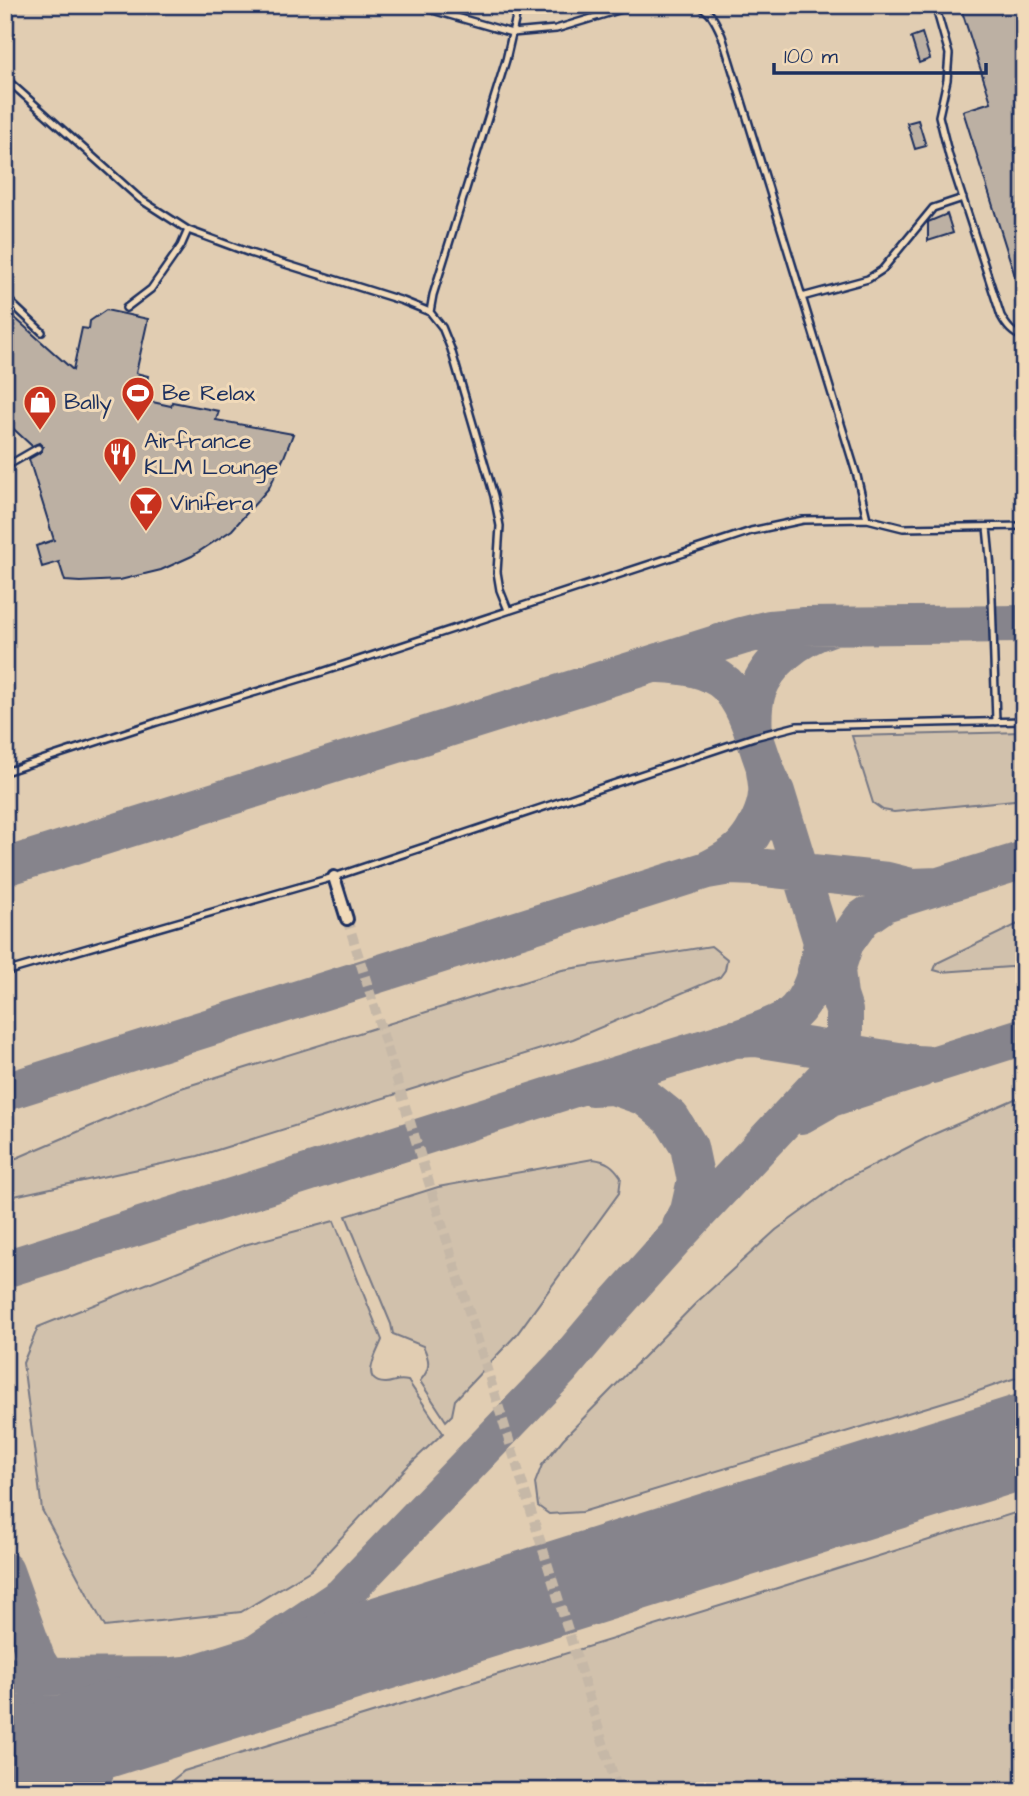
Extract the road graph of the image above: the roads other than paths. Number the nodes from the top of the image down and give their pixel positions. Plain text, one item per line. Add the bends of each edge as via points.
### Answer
1 (415, 5) edge
2 (516, 5) edge
3 (635, 5) edge
4 (697, 5) edge
5 (935, 5) edge
6 (512, 33) junction
7 (5, 78) edge
8 (964, 198) junction
9 (188, 230) junction
10 (5, 297) edge
11 (802, 297) junction
12 (126, 308) dead end
13 (430, 312) junction
14 (42, 332) dead end
15 (1024, 338) edge
16 (5, 447) edge
17 (38, 447) dead end
18 (5, 454) edge
19 (5, 467) edge
20 (867, 519) junction
21 (1024, 526) edge
22 (987, 527) junction
23 (508, 610) junction
24 (1024, 721) edge
25 (996, 722) junction
26 (5, 772) edge
27 (334, 877) junction
28 (347, 919) tunnel mouth
29 (5, 972) edge

1 - 6 lane
2 - 6 lane
3 - 6 lane via 556,29
4 - 11 lane via 715,19 722,36
5 - 8 lane via 949,54 939,116
6 - 13 lane
7 - 9 lane via 140,199
8 - 11 lane via 933,208 882,270 868,279
8 - 15 lane via 1001,316 1007,328
9 - 12 lane via 150,289
9 - 13 lane
10 - 14 lane
11 - 20 lane
13 - 23 lane via 451,349 494,496 500,526 497,572
16 - 18 lane
17 - 19 lane
20 - 22 lane via 903,528
20 - 23 lane via 803,520 751,531
21 - 22 lane
22 - 25 lane
23 - 26 lane
24 - 25 lane
25 - 27 lane via 797,726
27 - 28 street
27 - 29 lane

